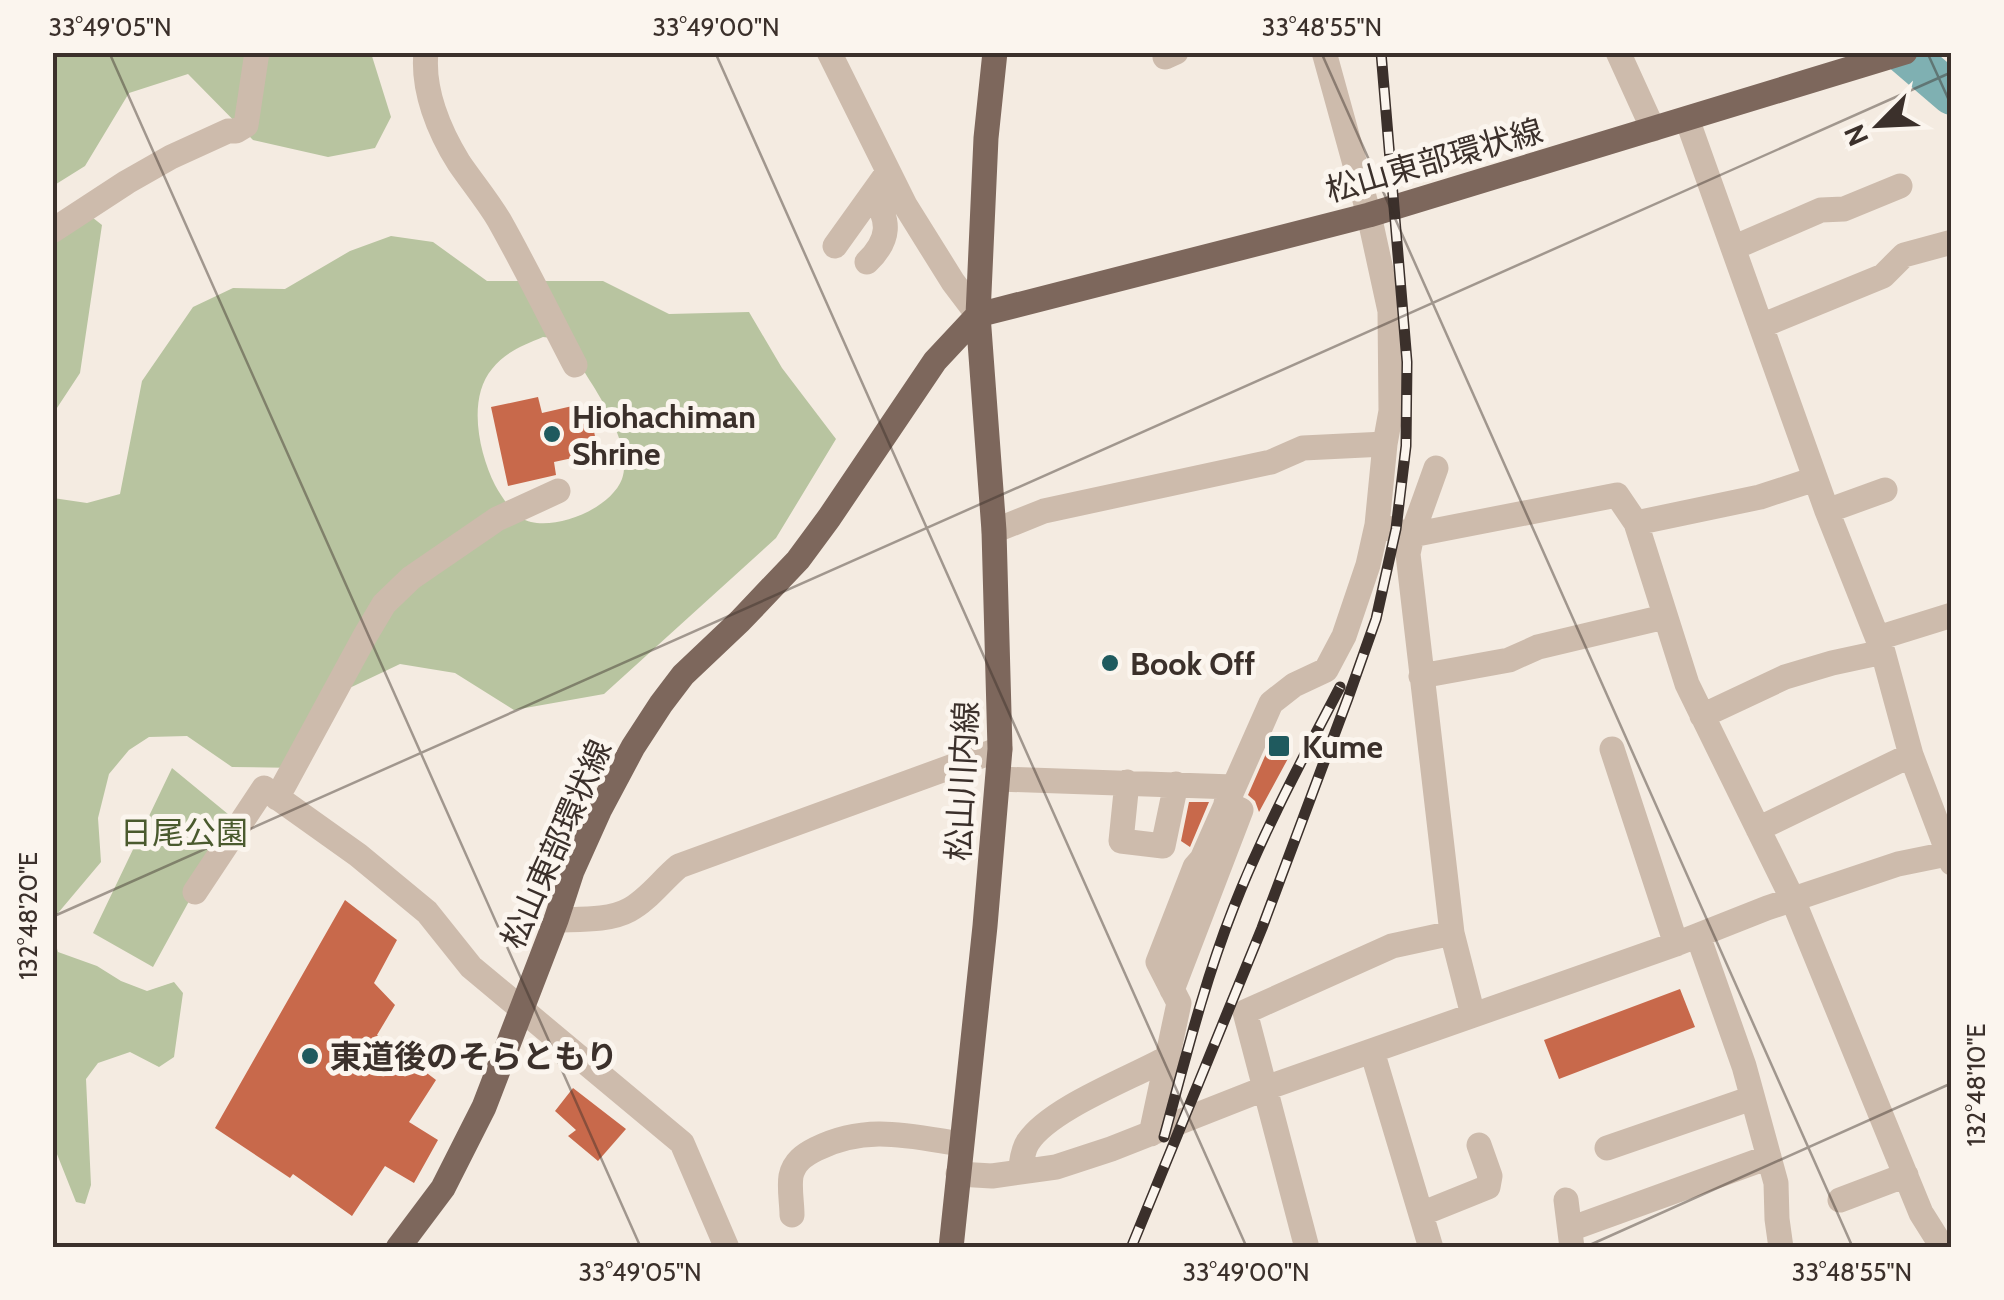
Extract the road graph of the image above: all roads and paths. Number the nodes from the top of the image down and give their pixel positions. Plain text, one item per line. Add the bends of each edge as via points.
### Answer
1 (257, 52) edge
2 (426, 52) edge
3 (829, 52) edge
4 (995, 52) edge
5 (1324, 52) edge
6 (1618, 52) edge
7 (1898, 55) edge
8 (1687, 120) junction
9 (1653, 129) junction
10 (888, 172) junction
11 (1900, 186) dead end
12 (872, 195) junction
13 (1369, 214) junction
14 (52, 231) edge
15 (1952, 242) edge
16 (836, 246) dead end
17 (1733, 248) junction
18 (867, 262) dead end
19 (978, 316) junction
20 (1761, 326) junction
21 (575, 365) dead end
22 (1384, 444) junction
23 (1436, 468) dead end
24 (1815, 480) junction
25 (1885, 490) dead end
26 (558, 491) dead end
27 (1826, 511) junction
28 (1636, 523) junction
29 (1377, 524) junction
30 (994, 531) junction
31 (1412, 535) junction
32 (1952, 615) edge
33 (1664, 617) junction
34 (1880, 645) junction
35 (1421, 676) junction
36 (1702, 716) junction
37 (1612, 749) dead end
38 (1000, 750) junction
39 (1911, 755) junction
40 (998, 779) junction
41 (1127, 782) junction
42 (1176, 784) junction
43 (1230, 795) junction
44 (278, 798) junction
45 (1758, 828) junction
46 (1950, 856) edge
47 (195, 892) dead end
48 (1794, 900) junction
49 (556, 920) junction
50 (1452, 933) junction
51 (1687, 940) junction
52 (522, 1008) junction
53 (1473, 1015) junction
54 (1372, 1051) junction
55 (1167, 1058) junction
56 (1266, 1088) junction
57 (1752, 1098) junction
58 (1150, 1134) junction
59 (962, 1144) junction
60 (1479, 1145) dead end
61 (1607, 1148) dead end
62 (1769, 1158) junction
63 (1020, 1172) junction
64 (958, 1174) junction
65 (1906, 1175) junction
66 (1566, 1200) dead end
67 (1840, 1200) dead end
68 (1420, 1214) junction
69 (792, 1215) dead end
70 (1571, 1238) edge
71 (722, 1244) edge
72 (398, 1248) edge
73 (951, 1248) edge
74 (1307, 1248) edge
75 (1431, 1248) edge
76 (1781, 1248) edge
77 (1943, 1248) edge

1 - 14 street via 246,125 171,157
2 - 21 street via 428,93 442,131 526,268
3 - 10 street
4 - 19 main road
5 - 13 street
6 - 9 street
7 - 8 main road, 松山東部環状線
8 - 9 main road, 松山東部環状線
8 - 17 street
9 - 13 main road, 松山東部環状線
10 - 12 street
10 - 19 street
11 - 17 street
12 - 16 street
12 - 18 street via 885,236
13 - 19 main road, 松山東部環状線
13 - 22 street via 1390,311 1391,411
15 - 20 street via 1904,255 1883,276
17 - 20 street
19 - 30 main road, 松山川内線
19 - 49 main road, 松山東部環状線 via 934,361 798,560 661,704 599,811
20 - 24 street
22 - 29 street
22 - 30 street via 1303,448 1272,462 1044,511
23 - 31 street
24 - 27 street
24 - 28 street
25 - 27 street
26 - 44 street via 498,519 384,604
27 - 34 street
28 - 31 street via 1617,496
28 - 33 street
29 - 31 street
29 - 43 street via 1344,636 1326,670 1272,703
30 - 38 main road, 松山川内線
31 - 35 street via 1408,554
32 - 34 street
33 - 35 street via 1509,660
33 - 36 street
34 - 36 street via 1784,677
34 - 39 street
35 - 50 street
36 - 45 street
37 - 51 street
38 - 40 main road, 松山川内線
38 - 49 street via 679,866 626,912
39 - 45 street
39 - 46 street
40 - 41 street
40 - 59 main road, 松山川内線
41 - 42 street
41 - 42 street via 1122,841 1163,846
42 - 43 street
43 - 55 street via 1158,962 1179,1003
44 - 47 street via 264,788
44 - 52 street via 427,912 471,967
45 - 48 street
46 - 48 street via 1898,864
48 - 51 street
48 - 65 street
49 - 52 main road, 松山東部環状線
50 - 53 street
50 - 56 street via 1392,946 1244,1012
51 - 53 street
51 - 57 street
52 - 71 street via 682,1143
52 - 72 main road, 松山東部環状線 via 458,1161
53 - 54 street
54 - 56 street
54 - 68 street
55 - 58 street
55 - 63 street via 1058,1114 1025,1146
56 - 58 street
56 - 74 street
57 - 61 street
57 - 62 street
58 - 63 street via 1056,1167
59 - 64 main road, 松山川内線
59 - 69 street via 872,1132 822,1146 801,1157 791,1174
60 - 68 street via 1488,1187
62 - 70 street
62 - 76 street
63 - 64 street
64 - 73 main road, 松山川内線
65 - 67 street
65 - 77 street
66 - 70 street
68 - 75 street

